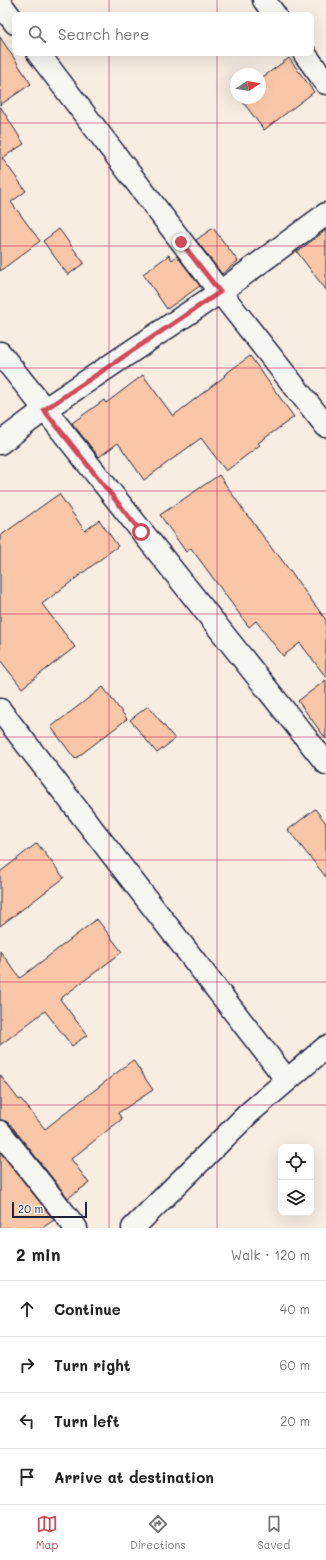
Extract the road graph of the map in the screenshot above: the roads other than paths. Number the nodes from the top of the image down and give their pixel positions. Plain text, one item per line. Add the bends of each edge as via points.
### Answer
1 (264, 0) edge
2 (0, 3) edge
3 (273, 12) edge
4 (12, 19) edge
5 (40, 56) edge
6 (306, 56) edge
7 (326, 82) edge
8 (326, 214) edge
9 (220, 292) junction
10 (0, 353) edge
11 (44, 410) junction
12 (326, 426) edge
13 (0, 443) edge
14 (0, 710) edge
15 (326, 763) edge
16 (326, 1047) edge
17 (287, 1080) junction
18 (0, 1132) edge
19 (76, 1228) edge
20 (133, 1228) edge

1 - 3 street
2 - 4 street
5 - 9 street
6 - 7 street
8 - 9 street
9 - 11 street
9 - 12 street
10 - 11 street
11 - 13 street
11 - 15 street
14 - 17 street
16 - 17 street
17 - 20 street via 249,1113
18 - 19 street

